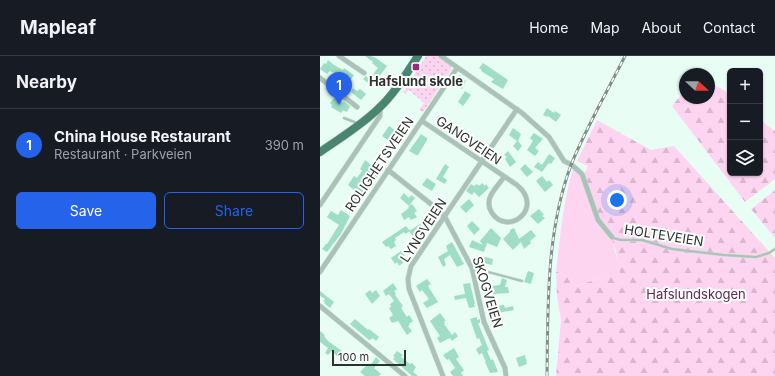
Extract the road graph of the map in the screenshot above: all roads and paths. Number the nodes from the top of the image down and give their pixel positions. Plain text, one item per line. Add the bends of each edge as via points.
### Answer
1 (340, 56) edge
2 (418, 56) edge
3 (441, 56) edge
4 (457, 68) junction
5 (364, 73) dead end
6 (320, 78) edge
7 (357, 107) dead end
8 (517, 109) junction
9 (380, 112) junction
10 (344, 118) dead end
11 (422, 121) junction
12 (360, 125) junction
13 (320, 152) edge
14 (482, 163) junction
15 (388, 170) junction
16 (504, 177) junction
17 (320, 205) edge
18 (445, 217) junction
19 (612, 237) joint
20 (775, 249) edge
21 (472, 268) junction
22 (320, 272) edge
23 (522, 281) dead end
24 (320, 306) edge
25 (405, 376) edge
26 (443, 376) edge
27 (506, 376) edge

1 - 5 street
2 - 9 highway
3 - 4 street, HOLTEVEIEN
4 - 8 street, HOLTEVEIEN
4 - 11 street, ROLIGHETSVEIEN
6 - 7 street
8 - 14 street, LYNGVEIEN
8 - 19 street, HOLTEVEIEN via 549,137 564,161 582,174 598,220
9 - 12 highway
9 - 17 street
10 - 12 lane
11 - 14 street, GANGVEIEN
11 - 15 street, ROLIGHETSVEIEN
12 - 13 highway
14 - 16 street, GANGVEIEN
14 - 18 street, LYNGVEIEN
15 - 18 street, SKOGVEIEN
15 - 22 street, ROLIGHETSVEIEN
16 - 16 street, GANGVEIEN via 520,188 528,200 524,214 510,222 504,222 496,217 489,205 491,195
18 - 21 street, SKOGVEIEN
18 - 26 street, LYNGVEIEN via 411,266 408,279 409,289
19 - 20 lane, HOLTEVEIEN via 621,240 642,240 672,249 724,255 756,257
21 - 23 lane
21 - 27 street, SKOGVEIEN via 484,322 505,368
24 - 25 street

